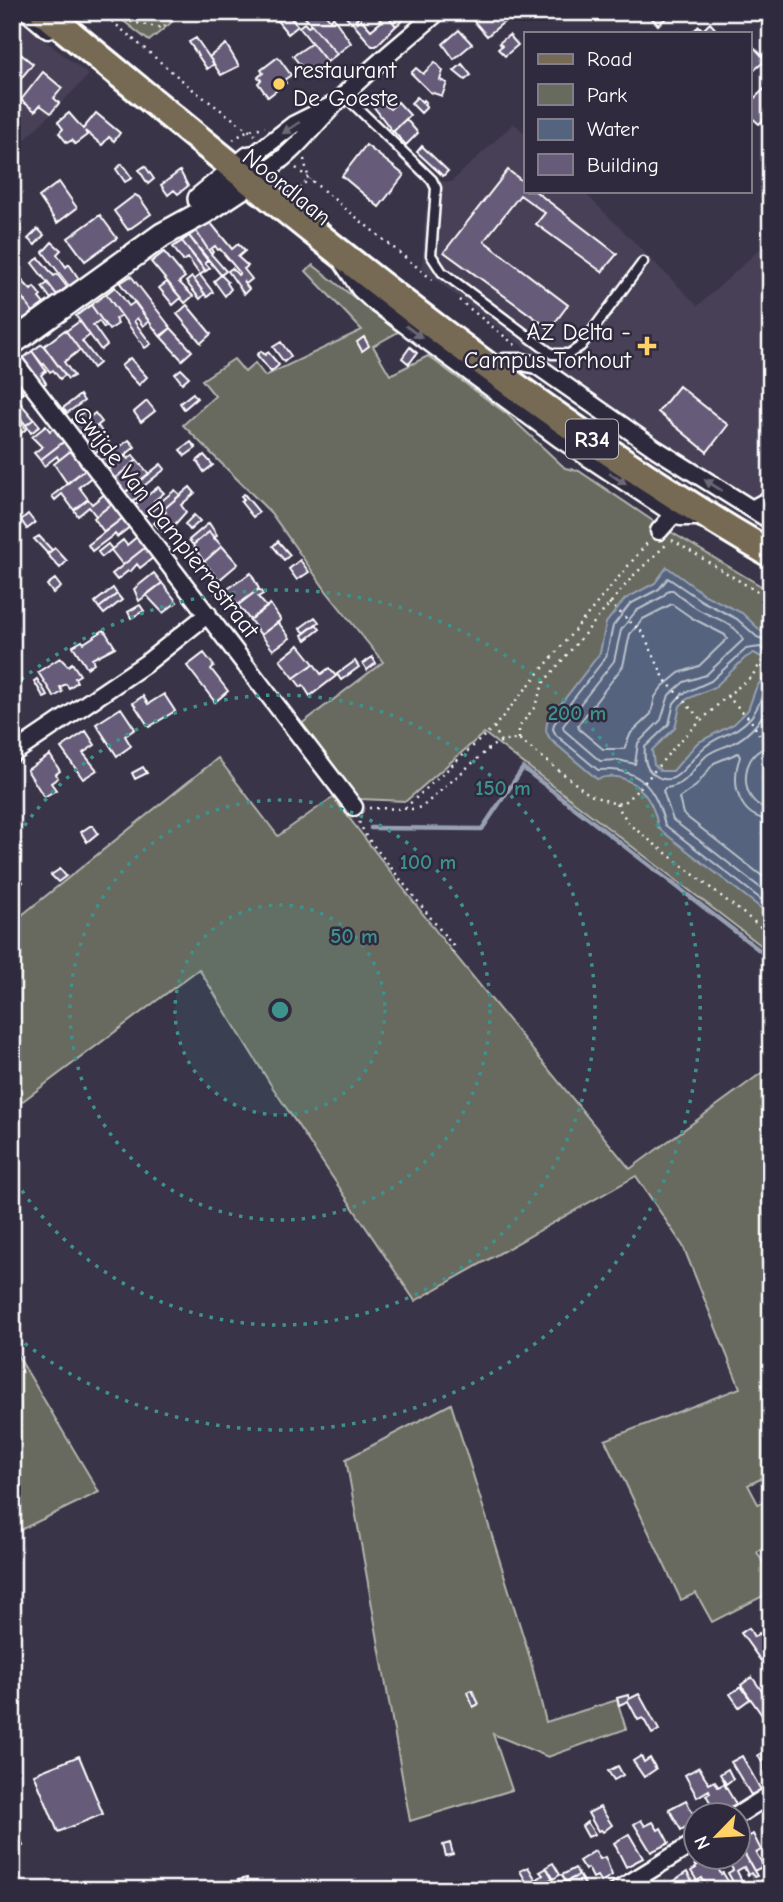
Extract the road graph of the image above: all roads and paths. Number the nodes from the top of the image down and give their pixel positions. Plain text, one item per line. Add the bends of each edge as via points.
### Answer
1 (27, 12) edge
2 (44, 12) edge
3 (71, 12) edge
4 (101, 12) edge
5 (120, 12) edge
6 (181, 12) edge
7 (438, 12) edge
8 (91, 50) junction
9 (340, 99) junction
10 (248, 130) dead end
11 (251, 169) junction
12 (310, 179) dead end
13 (330, 244) junction
14 (643, 262) dead end
15 (438, 284) dead end
16 (458, 299) dead end
17 (12, 343) edge
18 (12, 359) edge
19 (503, 362) junction
20 (536, 365) junction
21 (771, 494) edge
22 (747, 507) junction
23 (674, 514) junction
24 (710, 517) junction
25 (771, 521) edge
26 (659, 531) joint
27 (771, 541) edge
28 (771, 554) edge
29 (771, 600) edge
30 (609, 603) junction
31 (595, 604) junction
32 (603, 611) junction
33 (208, 614) junction
34 (771, 648) edge
35 (727, 696) junction
36 (702, 721) junction
37 (494, 727) junction
38 (519, 739) junction
39 (501, 742) junction
40 (12, 754) edge
41 (771, 754) edge
42 (616, 804) junction
43 (354, 807) junction
44 (404, 809) junction
45 (771, 935) edge
46 (453, 958) dead end
47 (771, 1794) edge
48 (752, 1806) edge
49 (682, 1850) edge
50 (618, 1890) edge

1 - 8 street, Noordlaan via 68,45
2 - 8 main road, Noordlaan / R34
3 - 11 main road, Noordlaan / R34
4 - 10 path
5 - 6 path via 132,22 162,28
7 - 9 street
8 - 11 main road, Noordlaan / R34
9 - 11 street via 293,125
9 - 14 lane via 432,180 436,188 430,255 435,264 552,354 569,354 581,346
11 - 13 main road, Noordlaan / R34
11 - 17 street via 204,212 162,235
11 - 19 main road, Noordlaan / R34
12 - 15 path
13 -> 23 street, Noordlaan via 373,301 560,439
13 - 24 main road, Noordlaan / R34 via 571,425
16 - 20 path
18 - 33 street, Gwijde Van Dampierrestraat
19 - 20 street
19 - 27 main road, Noordlaan / R34 via 665,475
22 -> 20 street
21 - 22 lane
22 - 25 street
23 - 24 street, Noordlaan
23 - 26 street
24 - 28 main road, Noordlaan / R34
26 - 31 path
29 - 30 path via 671,540
30 - 32 path
30 - 36 path via 647,639 665,680
31 - 32 path
31 - 37 path
32 - 38 path via 544,682 534,708 519,727
33 - 40 street via 145,664
33 - 43 street, Gwijde Van Dampierrestraat
34 - 35 path via 752,676
35 - 36 path
35 - 41 path via 754,725
36 - 42 path via 639,789
37 - 39 path
37 - 44 path
38 - 39 path
38 - 42 path via 590,795
39 - 44 path via 427,804
42 - 45 path via 630,825
43 - 44 path
43 - 46 path via 366,836 453,946
47 - 48 street
49 - 50 street

